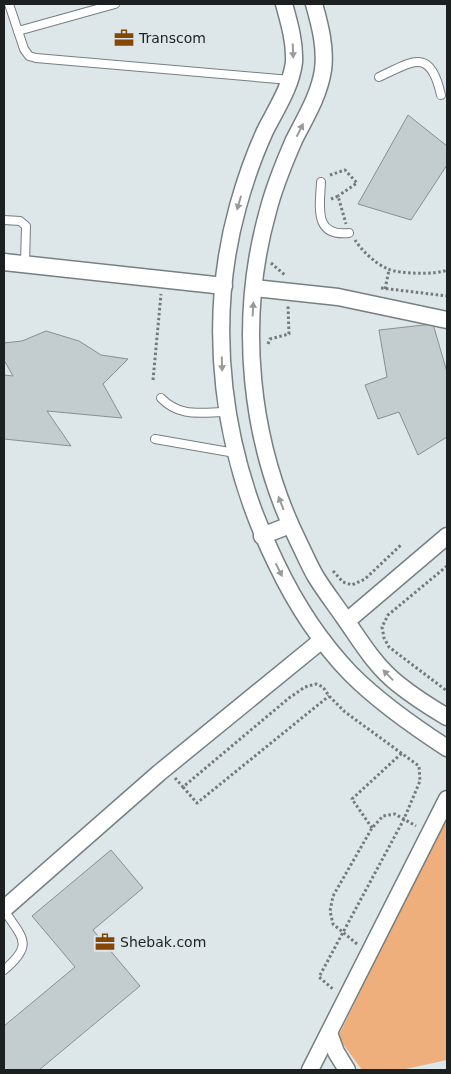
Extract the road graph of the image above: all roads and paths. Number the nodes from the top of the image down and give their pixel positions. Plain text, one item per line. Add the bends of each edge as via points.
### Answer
1 (9, 4) edge
2 (115, 4) edge
3 (284, 4) edge
4 (314, 4) edge
5 (18, 31) junction
6 (379, 77) dead end
7 (290, 80) junction
8 (441, 95) dead end
9 (329, 175) dead end
10 (321, 182) dead end
11 (338, 196) junction
12 (320, 203) junction
13 (4, 220) edge
14 (350, 232) junction
15 (270, 256) dead end
16 (4, 262) edge
17 (25, 264) junction
18 (389, 270) junction
19 (447, 270) edge
20 (162, 279) junction
21 (224, 286) junction
22 (254, 288) junction
23 (375, 288) dead end
24 (385, 289) junction
25 (288, 292) junction
26 (447, 296) edge
27 (382, 306) junction
28 (447, 320) edge
29 (266, 351) dead end
30 (153, 380) dead end
31 (161, 398) dead end
32 (227, 412) junction
33 (155, 439) dead end
34 (235, 453) junction
35 (290, 526) junction
36 (262, 536) junction
37 (447, 536) edge
38 (402, 544) dead end
39 (447, 566) edge
40 (330, 569) dead end
41 (347, 621) junction
42 (322, 640) junction
43 (447, 691) edge
44 (329, 696) junction
45 (447, 717) edge
46 (447, 748) edge
47 (402, 753) junction
48 (166, 767) junction
49 (183, 787) junction
50 (447, 799) edge
51 (404, 819) junction
52 (372, 828) junction
53 (430, 833) junction
54 (4, 910) edge
55 (343, 933) junction
56 (369, 954) junction
57 (4, 970) edge
58 (346, 1000) junction
59 (329, 1033) junction
60 (310, 1070) edge
61 (347, 1070) edge

1 - 5 lane
2 - 5 lane
3 -> 7 street via 293,43
22 -> 4 street via 259,250 273,193 313,103 321,77 324,50
5 - 7 lane via 24,49 29,56 36,58
6 - 8 lane via 411,62 422,62 434,72
7 -> 21 street via 265,132 244,188
9 - 11 path via 345,170 356,183
10 - 12 lane
11 - 12 path
11 - 14 path
12 - 14 lane via 322,223 329,230 339,234
13 - 17 lane via 20,221 26,226
14 - 18 path via 359,247
15 - 25 path via 270,262 287,277
16 - 17 street
17 - 20 street
18 - 19 path via 428,273
18 - 24 path
20 - 21 street
20 - 30 path
21 -> 32 street via 222,370
22 - 25 street
35 -> 22 street via 274,484 254,397 251,343
23 - 24 path
24 - 26 path
24 - 27 path
25 - 27 street
25 - 29 path via 289,334 270,339
27 - 28 street
31 - 32 lane via 183,412
32 - 34 street
33 - 34 lane
34 - 36 street
35 - 36 street
35 - 41 street via 315,576
36 -> 42 street via 290,591
37 - 41 street
38 - 40 path via 364,579 352,584 343,582
39 - 43 path via 388,615 382,627 389,647
45 -> 41 street via 396,683 368,654
42 - 46 street via 387,706
42 - 48 street
44 - 47 path via 345,712
44 - 49 path via 323,687 316,684 306,687
44 - 49 path via 197,803
47 - 51 path via 419,766 420,781
47 - 52 path via 352,799
48 - 49 path
48 - 54 street
50 - 53 street
51 - 52 path via 395,814 383,816
51 - 53 path
51 - 55 path
52 - 55 path via 333,896 330,911 333,924
53 - 56 street
54 - 57 lane via 23,944 17,959
55 - 56 path
55 - 58 path via 319,977
56 - 58 street
58 - 59 street
59 - 60 street
59 - 61 street

